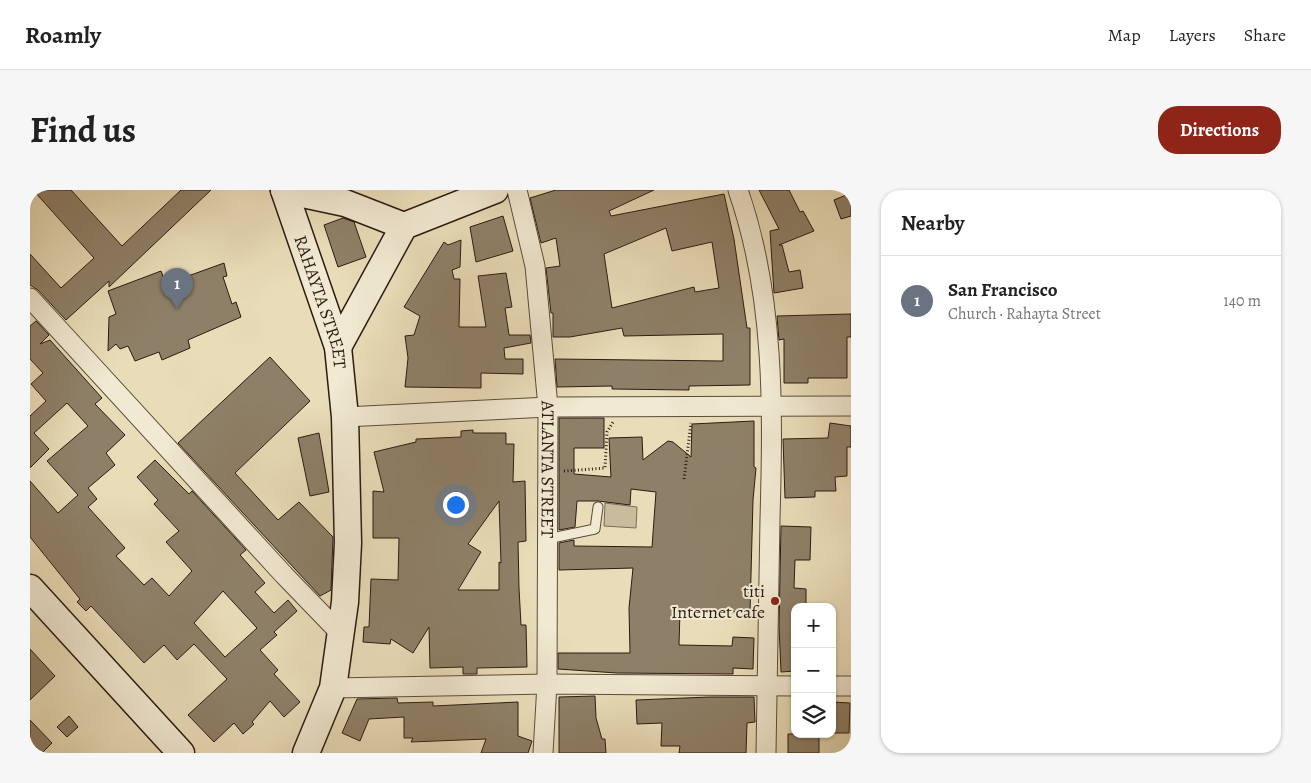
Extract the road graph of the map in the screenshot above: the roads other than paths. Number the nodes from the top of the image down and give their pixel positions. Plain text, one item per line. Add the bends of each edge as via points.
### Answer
1 (284, 190) edge
2 (495, 190) edge
3 (517, 190) edge
4 (738, 190) edge
5 (404, 226) junction
6 (30, 298) edge
7 (338, 347) junction
8 (773, 405) junction
9 (851, 406) edge
10 (548, 407) junction
11 (345, 417) junction
12 (598, 508) dead end
13 (547, 539) junction
14 (30, 588) edge
15 (341, 634) junction
16 (546, 684) junction
17 (766, 686) junction
18 (791, 686) edge
19 (836, 686) edge
20 (851, 686) edge
21 (332, 688) junction
22 (181, 753) edge
23 (306, 753) edge
24 (543, 753) edge
25 (766, 753) edge

1 - 5 street via 345,204
1 - 7 street, RAHAYTA STREET
2 - 5 street
3 - 10 street, ATLANTA STREET via 535,266
4 - 8 street via 749,223 767,313
5 - 7 street
6 - 15 street
7 - 11 street, RAHAYTA STREET
8 - 9 street
8 - 10 street
8 - 17 street
10 - 11 street
10 - 13 street, ATLANTA STREET
11 - 15 street, RAHAYTA STREET via 348,543
12 - 13 lane via 595,529
13 - 16 street, ATLANTA STREET via 551,610
14 - 22 street
15 - 21 street, RAHAYTA STREET
16 - 17 street
16 - 21 street
16 - 24 street, ATLANTA STREET
17 - 18 street
17 - 25 street
19 - 20 street
21 - 23 street, RAHAYTA STREET

